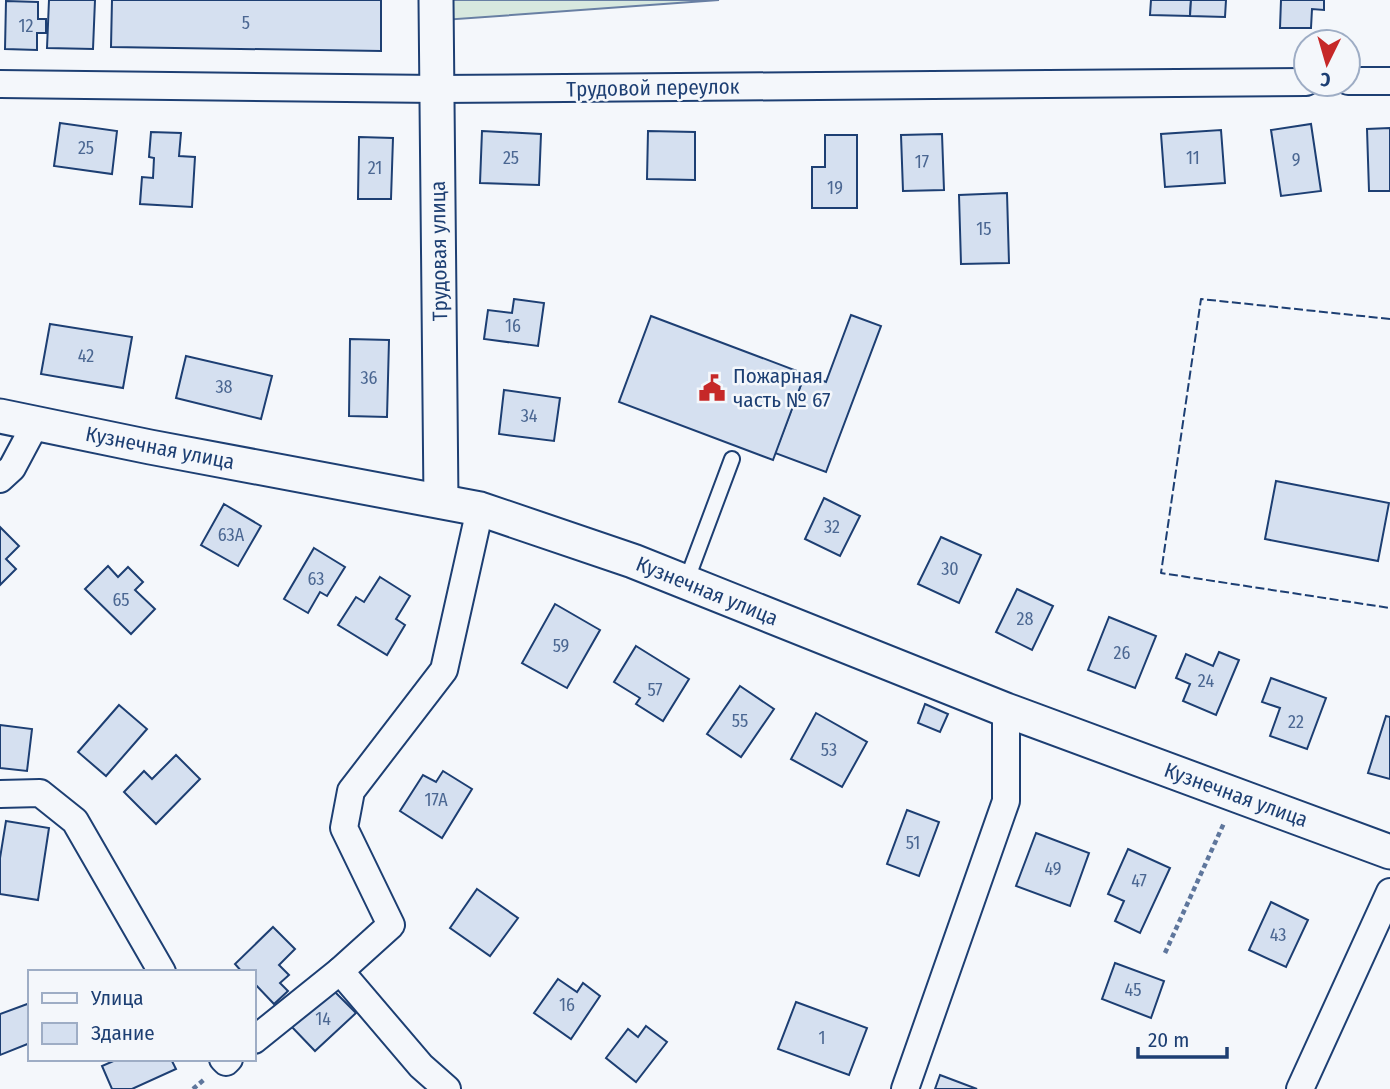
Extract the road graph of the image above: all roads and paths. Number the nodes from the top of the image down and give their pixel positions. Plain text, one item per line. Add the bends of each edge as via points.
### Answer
1 (436, 0) edge
2 (1362, 81) edge
3 (1390, 81) edge
4 (1292, 82) edge
5 (0, 84) edge
6 (437, 89) junction
7 (0, 416) edge
8 (36, 424) junction
9 (732, 459) dead end
10 (0, 479) edge
11 (441, 501) junction
12 (480, 509) junction
13 (686, 583) junction
14 (1006, 710) junction
15 (0, 794) edge
16 (1237, 794) junction
17 (1390, 852) edge
18 (1390, 892) edge
19 (1165, 953) dead end
20 (161, 970) edge
21 (340, 971) junction
22 (256, 1038) edge
23 (447, 1089) edge
24 (905, 1089) edge
25 (1300, 1089) edge

1 - 6 street, Трудовая улица
2 - 3 street
4 - 6 street, Трудовой переулок
5 - 6 street, Трудовой переулок
6 - 11 street, Трудовая улица
7 - 8 street, Кузнечная улица
8 - 10 street via 12,468
8 - 11 street, Кузнечная улица
9 - 13 lane
11 - 12 street, Кузнечная улица
12 - 13 street, Кузнечная улица
12 - 21 street via 444,670 351,791 344,828 391,925
13 - 14 street, Кузнечная улица
14 - 16 street, Кузнечная улица
14 - 24 street via 1006,801
15 - 20 street via 40,793 75,821
16 - 17 street, Кузнечная улица
16 - 19 path
18 - 25 street
21 - 22 street
21 - 23 street via 421,1066

